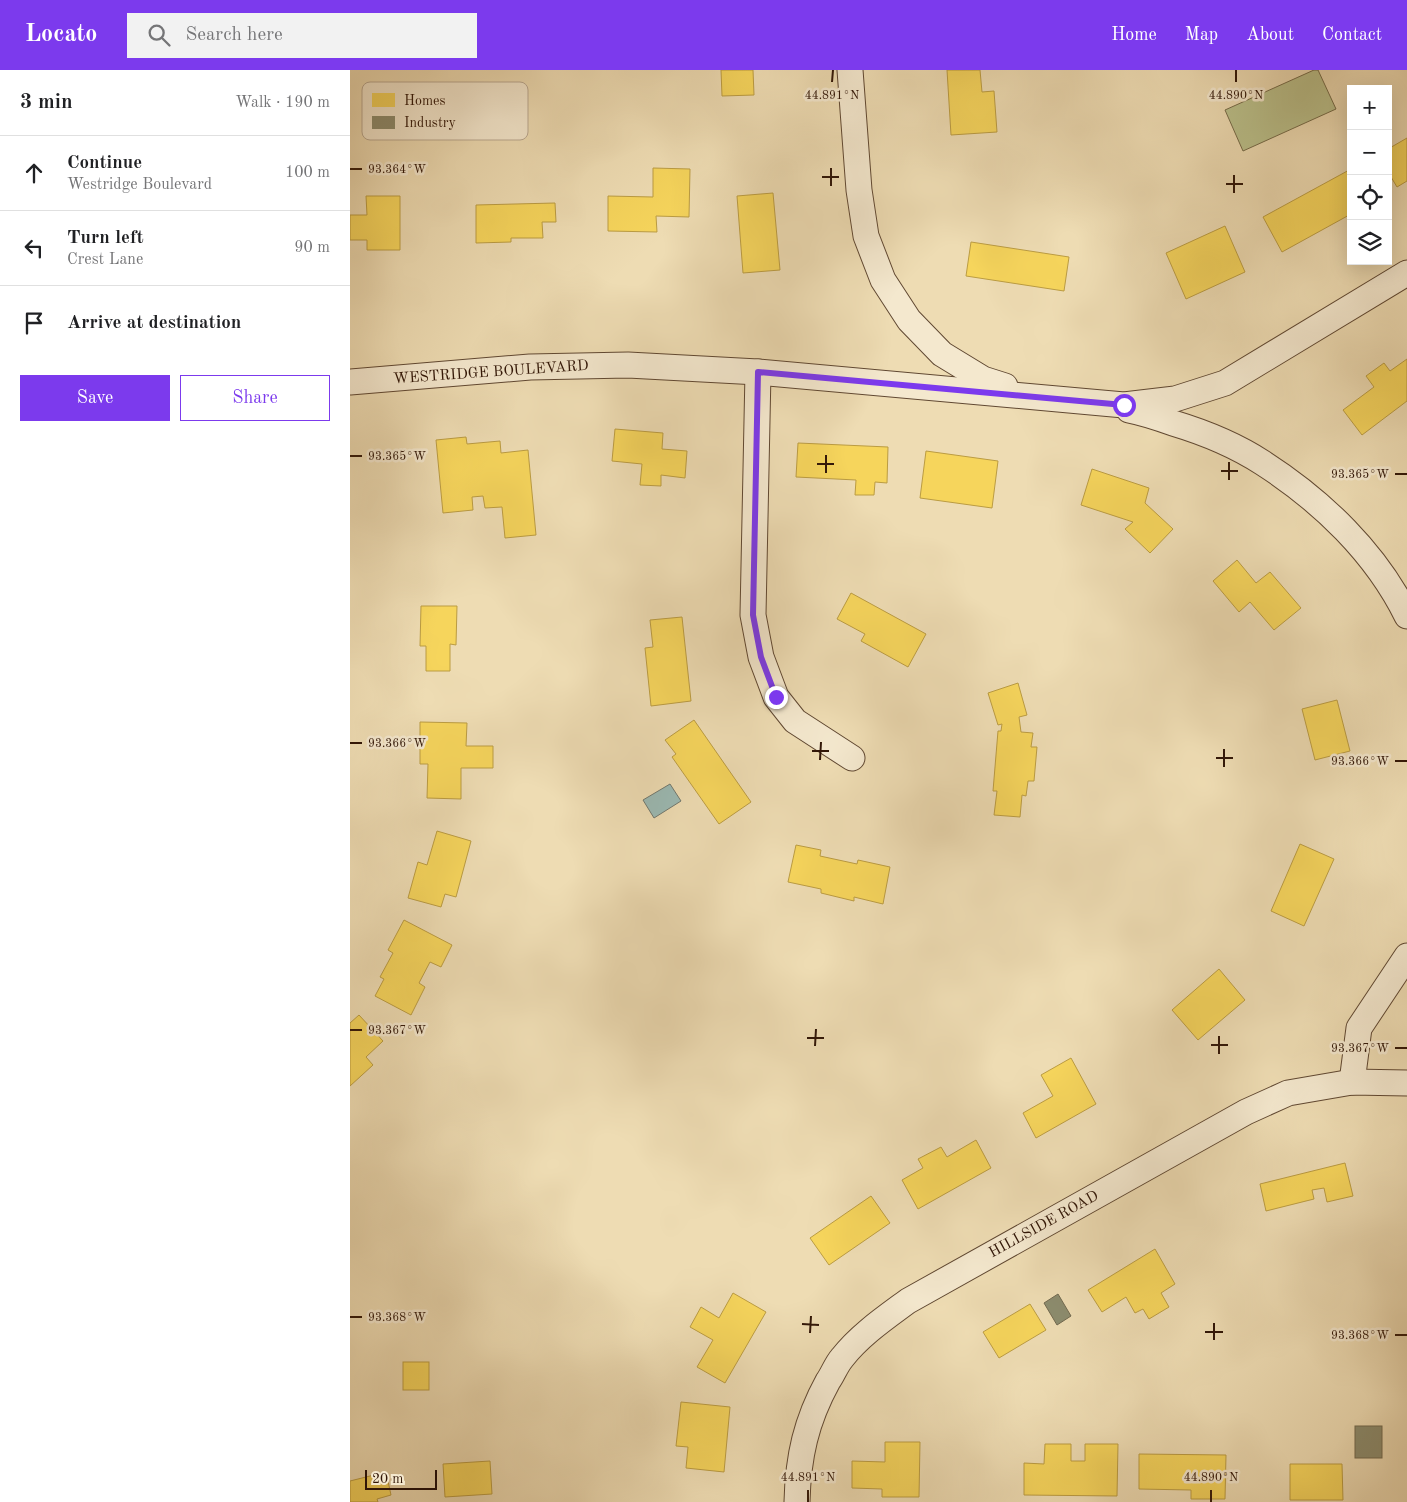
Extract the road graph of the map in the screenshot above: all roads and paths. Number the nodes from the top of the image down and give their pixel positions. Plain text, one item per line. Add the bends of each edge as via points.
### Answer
1 (850, 70) edge
2 (1407, 273) edge
3 (758, 372) junction
4 (350, 382) edge
5 (1074, 400) junction
6 (1407, 616) edge
7 (852, 758) dead end
8 (1407, 956) edge
9 (1352, 1082) junction
10 (1407, 1083) edge
11 (797, 1502) edge

1 - 5 street via 859,190 866,236 883,280 909,320 942,354 983,379 1028,395
2 - 5 street, WESTRIDGE BOULEVARD via 1225,383 1175,400 1124,405
3 - 4 street, WESTRIDGE BOULEVARD via 628,365 540,367
3 - 5 street, WESTRIDGE BOULEVARD
3 - 7 street via 753,615 761,657 776,697 794,721
5 - 6 street via 1140,412 1204,433 1262,462 1317,503 1364,549
8 - 9 street via 1359,1028
9 - 10 street, HILLSIDE ROAD
9 - 11 street, HILLSIDE ROAD via 1288,1093 1246,1112 908,1301 873,1327 841,1359 819,1398 803,1442

